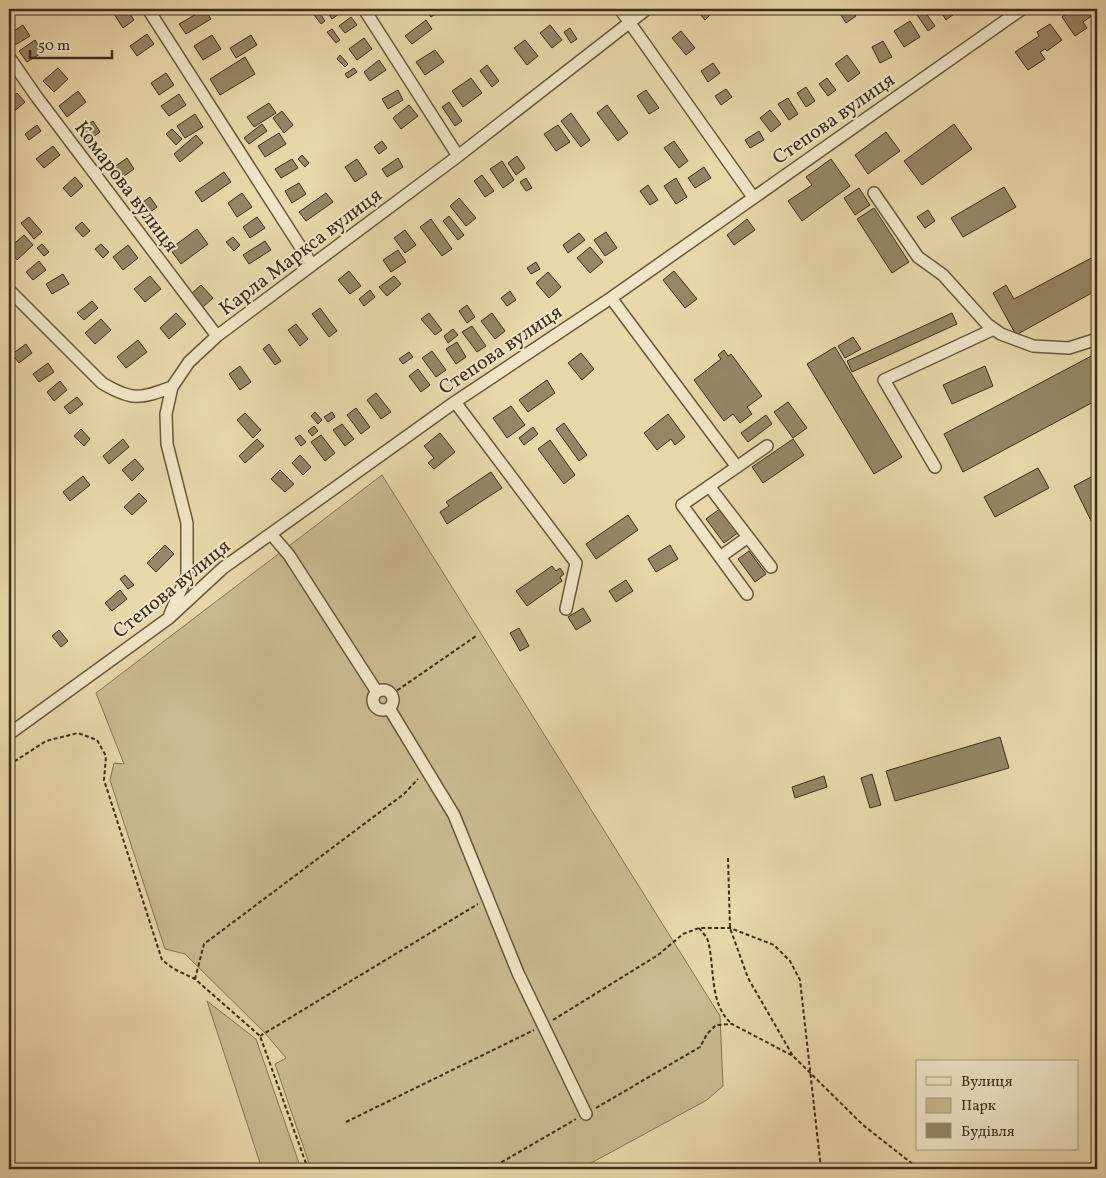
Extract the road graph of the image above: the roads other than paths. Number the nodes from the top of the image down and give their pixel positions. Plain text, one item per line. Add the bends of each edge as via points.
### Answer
1 (148, 9) edge
2 (364, 9) edge
3 (620, 9) edge
4 (647, 9) edge
5 (1022, 9) edge
6 (629, 21) junction
7 (9, 57) edge
8 (458, 156) junction
9 (874, 193) dead end
10 (753, 197) junction
11 (312, 265) junction
12 (9, 290) edge
13 (611, 298) junction
14 (994, 329) junction
15 (217, 336) junction
16 (1097, 339) edge
17 (172, 387) junction
18 (455, 402) junction
19 (767, 446) dead end
20 (737, 467) junction
21 (935, 468) dead end
22 (710, 486) junction
23 (272, 534) junction
24 (748, 537) junction
25 (720, 557) junction
26 (771, 567) dead end
27 (747, 594) dead end
28 (566, 609) dead end
29 (169, 618) junction
30 (377, 692) junction
31 (389, 708) junction
32 (9, 734) edge
33 (586, 1114) dead end

1 - 11 street
2 - 8 street
3 - 6 street
4 - 6 street, Карла Маркса вулиця
5 - 10 street, Степова вулиця
6 - 8 street, Карла Маркса вулиця
6 - 10 street
7 - 15 street, Комарова вулиця
8 - 11 street, Карла Маркса вулиця
9 - 14 street via 918,257 943,275
10 - 13 street, Степова вулиця
11 - 15 street, Карла Маркса вулиця
12 - 17 street via 102,383 118,393 135,398
13 - 18 street, Степова вулиця
13 - 20 street
14 - 16 street via 1033,346 1069,348
14 - 21 street via 884,380
15 - 17 street, Карла Маркса вулиця via 189,362
17 - 29 street, Карла Маркса вулиця via 166,414 167,444 187,523 187,576
18 - 23 street, Степова вулиця
18 - 28 street via 576,562
19 - 20 street
20 - 22 street
22 - 24 street
22 - 25 street via 682,505
23 - 29 street, Степова вулиця via 223,568
23 - 30 street via 289,555
24 - 25 street
24 - 26 street
25 - 27 street
29 - 32 street, Степова вулиця
30 - 31 street via 373,698 375,706 382,710
30 - 31 street via 385,690 392,694 393,702
31 - 33 street via 454,814 542,1026

